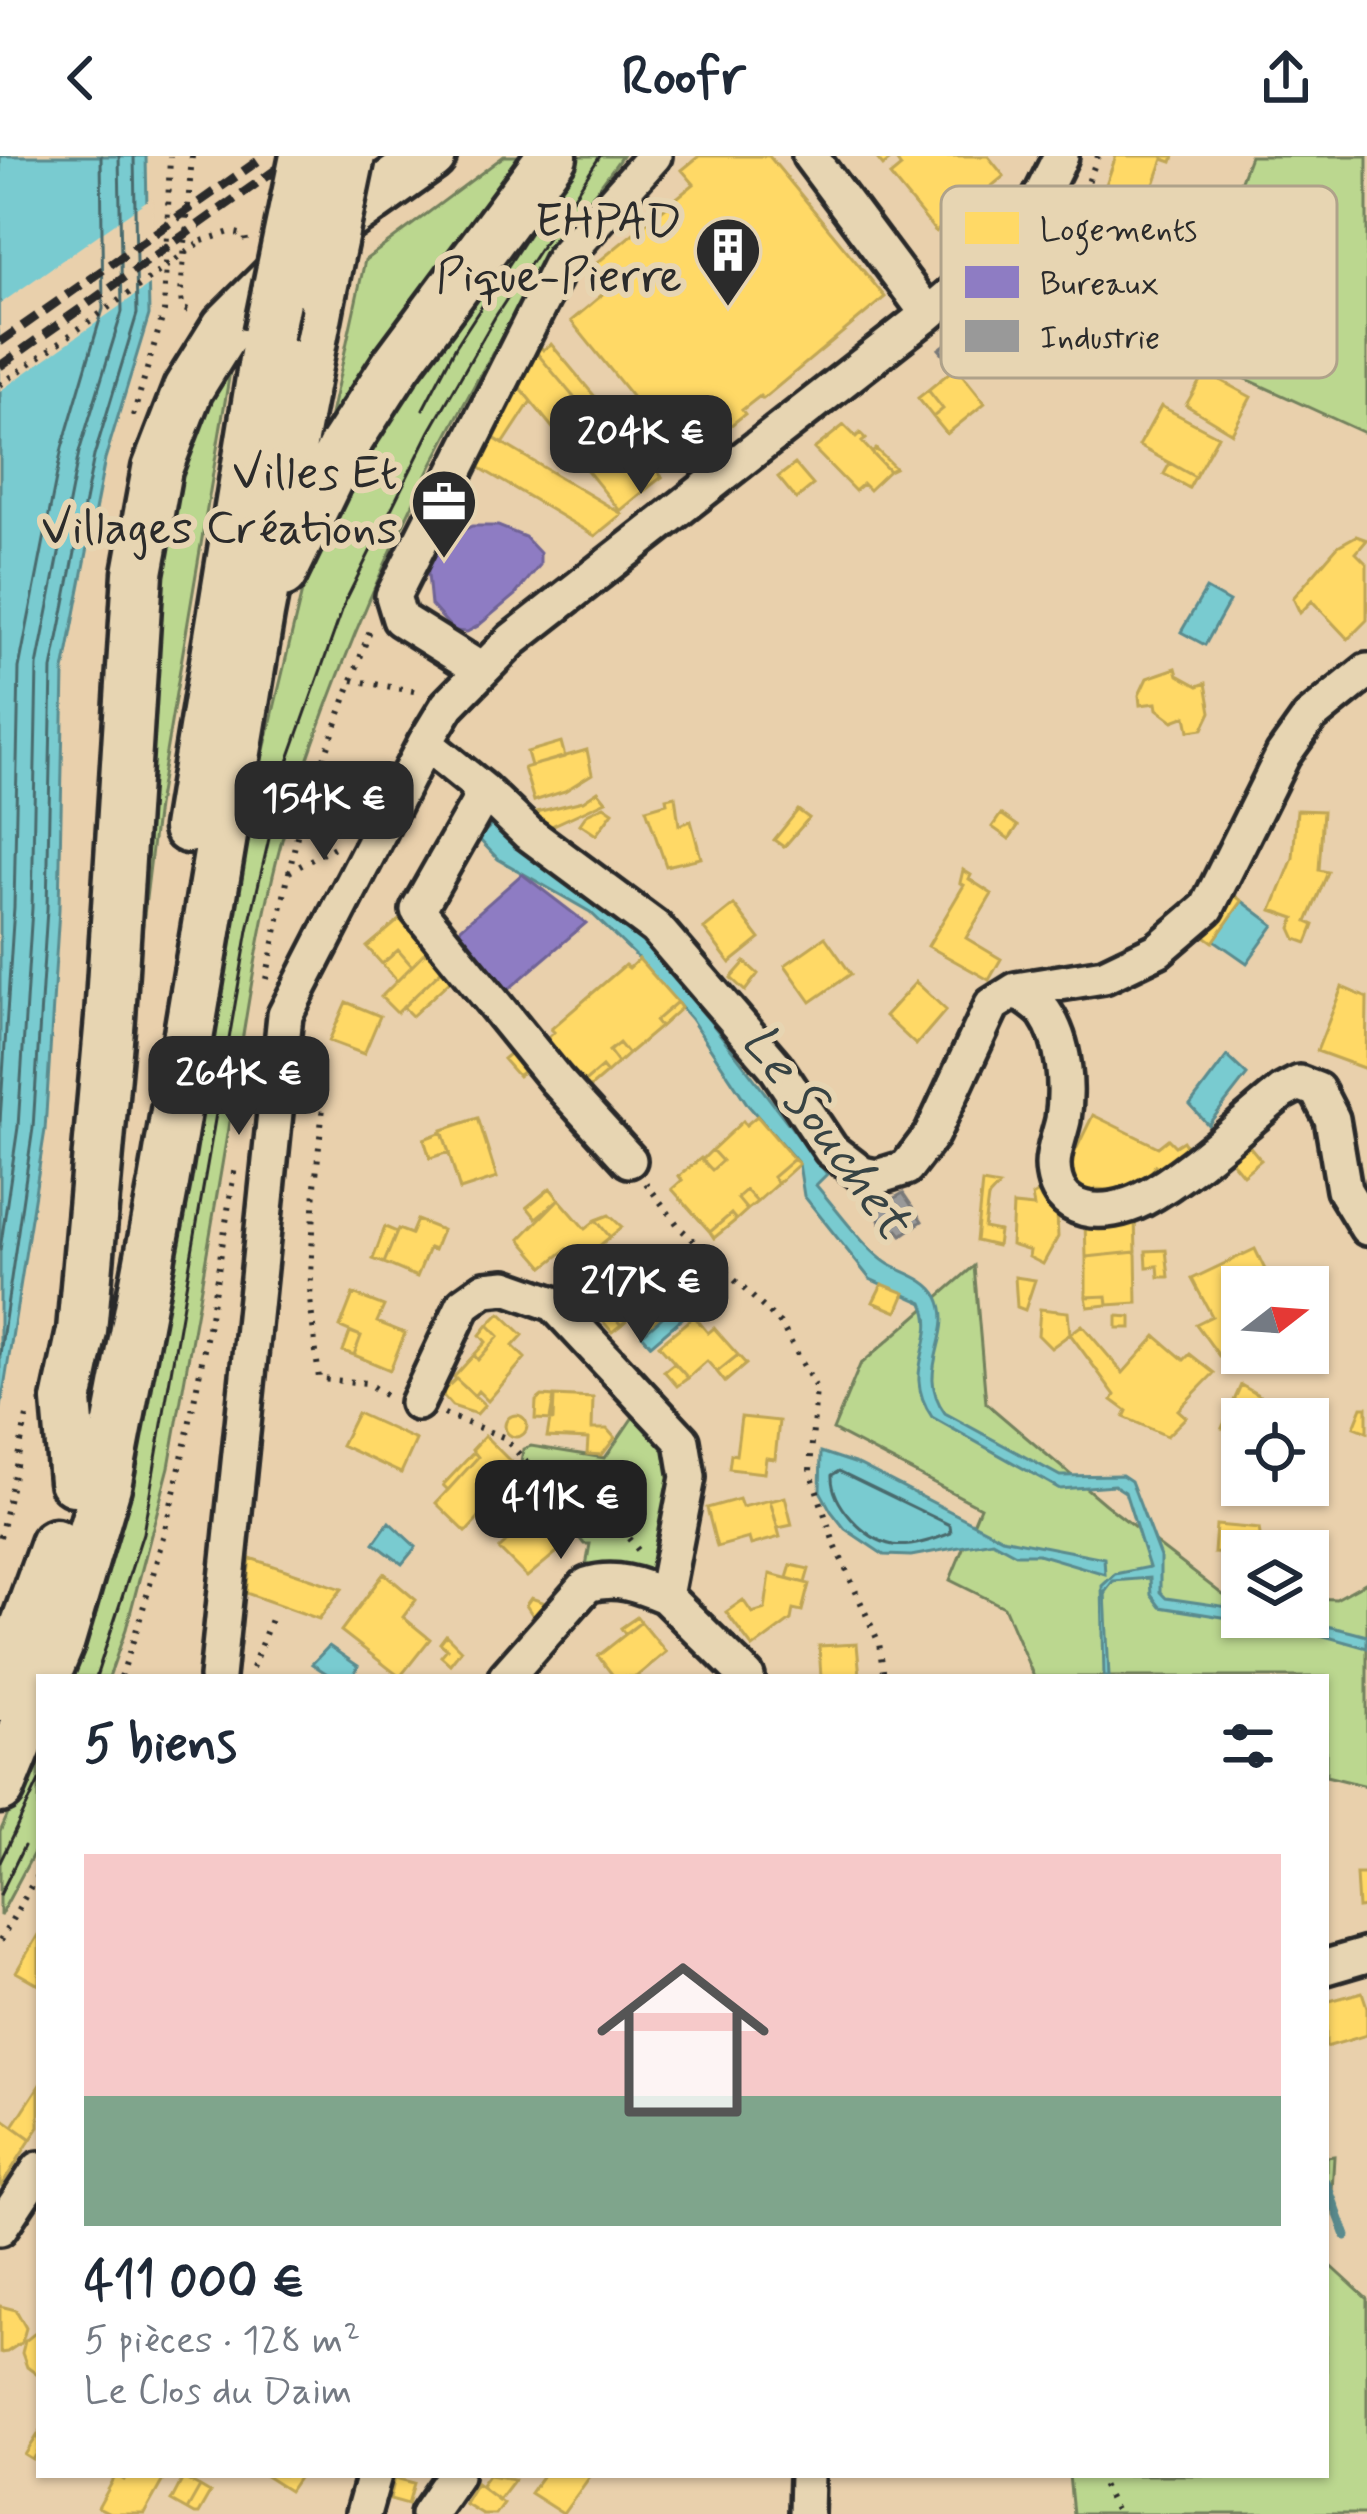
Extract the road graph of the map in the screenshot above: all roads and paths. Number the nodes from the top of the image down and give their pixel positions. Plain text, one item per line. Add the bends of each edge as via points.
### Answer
1 (170, 156) edge
2 (191, 156) edge
3 (304, 156) edge
4 (350, 156) edge
5 (431, 156) edge
6 (552, 156) edge
7 (654, 156) edge
8 (810, 156) edge
9 (1060, 156) edge
10 (1098, 156) edge
11 (1045, 186) edge
12 (1086, 186) edge
13 (250, 255) dead end
14 (941, 303) edge
15 (204, 308) dead end
16 (928, 314) junction
17 (0, 385) edge
18 (130, 424) dead end
19 (393, 596) junction
20 (259, 614) junction
21 (481, 669) junction
22 (1367, 670) edge
23 (352, 680) junction
24 (423, 693) dead end
25 (425, 743) junction
26 (482, 789) junction
27 (341, 844) dead end
28 (289, 872) junction
29 (1016, 990) junction
30 (285, 1015) junction
31 (301, 1104) dead end
32 (323, 1117) dead end
33 (237, 1153) dead end
34 (629, 1160) joint
35 (1367, 1228) edge
36 (30, 1399) dead end
37 (417, 1403) dead end
38 (74, 1481) junction
39 (0, 1537) edge
40 (665, 1596) junction
41 (273, 1614) dead end
42 (46, 1674) edge
43 (123, 1674) edge
44 (217, 1674) edge
45 (251, 1674) edge
46 (509, 1674) edge
47 (744, 1674) edge
48 (884, 1674) edge
49 (0, 1696) edge
50 (36, 1699) edge
51 (0, 1788) edge
52 (36, 1878) edge
53 (0, 1941) edge
54 (1367, 1955) edge
55 (1329, 1966) edge
56 (36, 2174) edge
57 (0, 2228) edge
58 (373, 2478) edge
59 (453, 2478) edge
60 (807, 2478) edge
61 (1098, 2478) edge
62 (363, 2514) edge
63 (428, 2514) edge
64 (806, 2514) edge
65 (1117, 2514) edge

1 - 18 path via 164,312
2 - 15 path via 182,308
3 - 38 highway, bridge via 268,335 101,1384
4 - 20 highway, bridge
5 - 38 highway via 316,238 226,328 188,389 158,469 138,573 110,1018 82,1331 67,1401
6 - 20 highway via 342,449
7 - 19 street via 563,258
8 - 16 street
9 - 11 street
10 - 12 path
13 - 17 path, bridge via 245,235 202,241
14 - 16 street
16 - 21 street
19 - 21 street via 400,619
19 - 23 path
20 - 42 highway via 106,1486
21 - 25 street
22 - 29 street via 1310,717 1282,755 1207,908 1159,950 1104,976
23 - 24 path
23 - 28 path
25 - 26 street
25 - 30 street
26 - 29 street via 527,833 656,928 775,1066 831,1150 862,1174 892,1175 917,1156 992,1005
26 - 34 street via 418,910
27 - 28 path
28 - 30 path via 257,1017
29 - 35 street via 1043,1011 1060,1044 1064,1117 1053,1164 1070,1206 1142,1199 1299,1083 1317,1090 1332,1118 1345,1190
30 - 44 street
31 - 32 path via 323,1107
33 - 43 path via 175,1487
34 - 48 path via 680,1228 782,1324 816,1388 809,1470 879,1643
36 - 39 path
37 - 40 street via 464,1304 485,1289 506,1287 554,1304 682,1442 688,1478
38 - 49 highway
40 - 46 street via 632,1582 587,1585
40 - 47 street
41 - 45 path
50 - 51 highway
52 - 53 path
54 - 55 street
56 - 57 street
58 - 62 street
59 - 63 street
60 - 64 street
61 - 65 path

